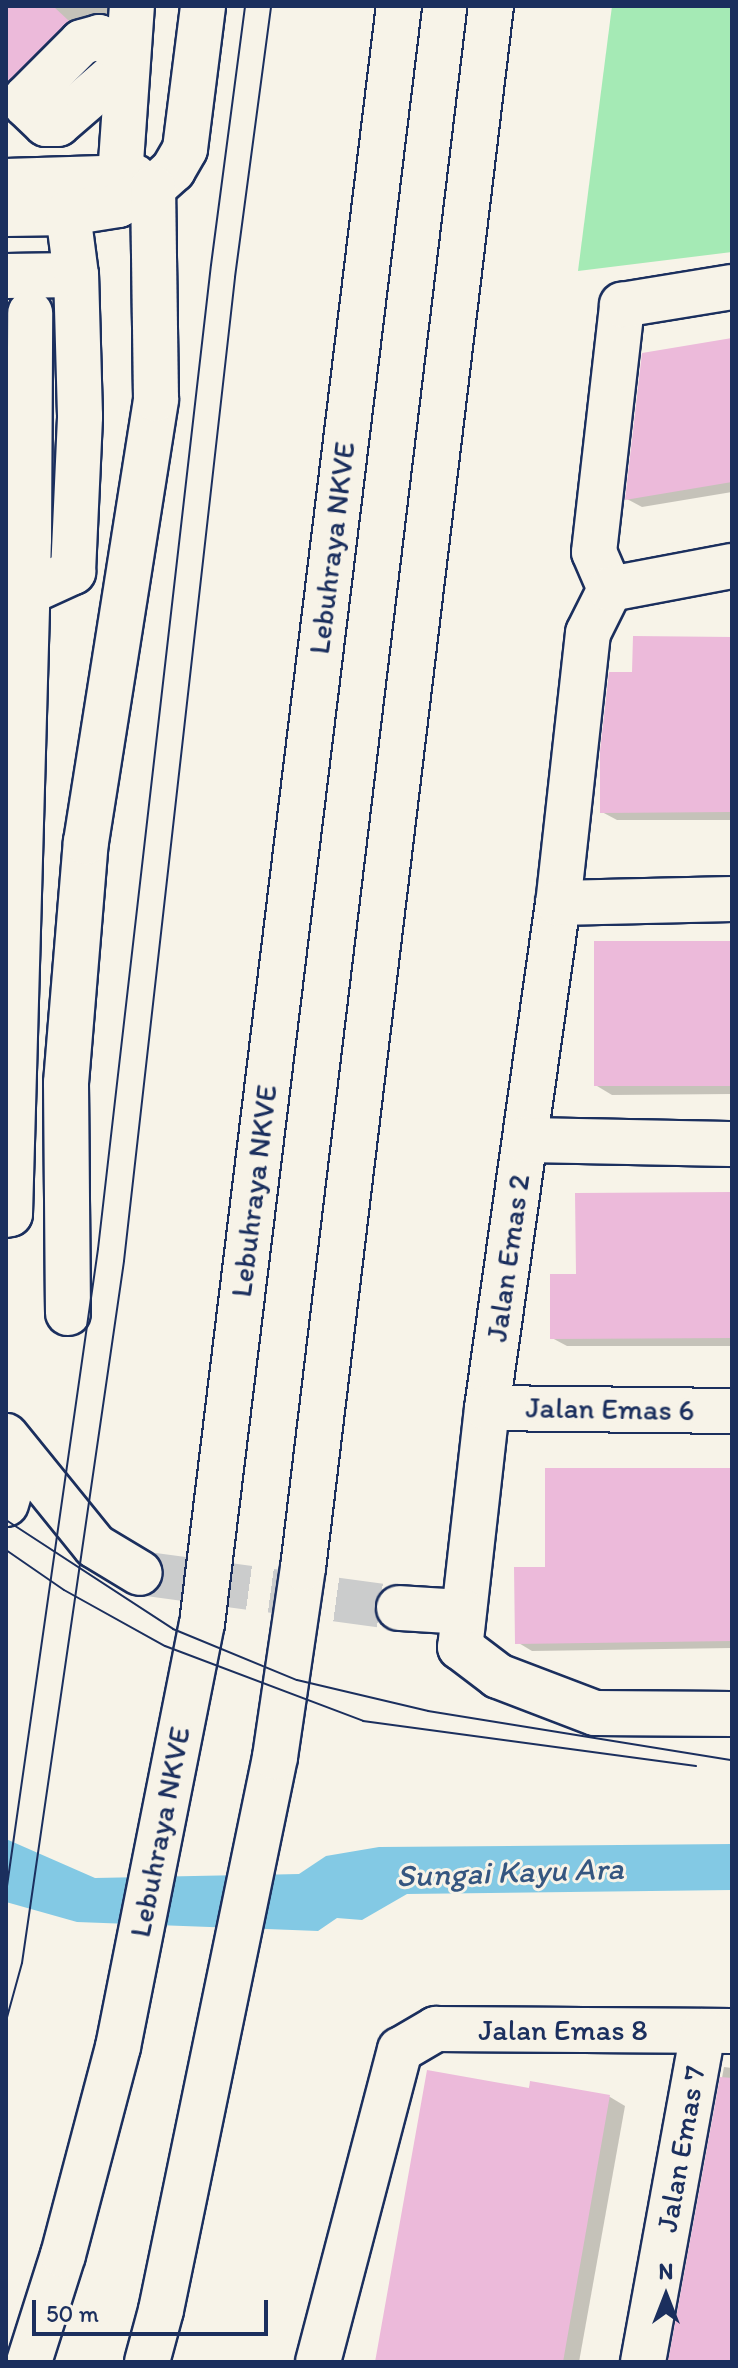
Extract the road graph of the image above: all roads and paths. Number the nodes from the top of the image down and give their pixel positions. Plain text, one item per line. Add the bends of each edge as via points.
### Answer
1 (132, 6) edge
2 (203, 6) edge
3 (399, 6) edge
4 (491, 6) edge
5 (6, 181) edge
6 (141, 186) junction
7 (68, 213) junction
8 (6, 214) edge
9 (76, 275) junction
10 (6, 276) edge
11 (732, 287) edge
12 (30, 313) dead end
13 (732, 566) edge
14 (610, 589) junction
15 (27, 593) junction
16 (732, 899) edge
17 (558, 903) junction
18 (525, 1140) junction
19 (732, 1144) edge
20 (6, 1215) edge
21 (68, 1313) dead end
22 (487, 1408) junction
23 (732, 1411) edge
24 (13, 1447) edge
25 (6, 1504) edge
26 (140, 1573) tunnel mouth
27 (399, 1608) tunnel mouth
28 (463, 1612) junction
29 (732, 1714) edge
30 (717, 2031) edge
31 (29, 2362) edge
32 (147, 2362) edge
33 (318, 2362) edge
34 (643, 2362) edge

1 - 6 main road via 126,60
2 - 6 main road via 185,149
3 - 31 main road, Lebuhraya NKVE via 202,1624 118,2047
4 - 32 main road via 303,1568 275,1757
5 - 6 main road
6 - 7 main road
6 - 21 main road via 156,399 86,842 66,1083
7 - 8 main road
7 - 9 main road
9 - 10 main road
9 - 15 main road via 80,416 73,572
11 - 14 main road via 622,305 594,552
12 - 15 main road
13 - 14 main road
14 - 17 main road, Jalan Emas 2 via 588,633
15 - 20 main road
16 - 17 main road
17 - 18 main road, Jalan Emas 2
18 - 19 main road
18 - 22 main road, Jalan Emas 2
22 - 23 main road, Jalan Emas 6
22 - 28 main road, Jalan Emas 2
24 - 25 main road
24 - 26 main road via 95,1546
27 - 28 main road
28 - 29 main road, Jalan Emas 2 via 460,1647 498,1676 581,1708 595,1713
30 - 33 main road, Jalan Emas 8 via 436,2029 400,2050
30 - 34 main road, Jalan Emas 7

